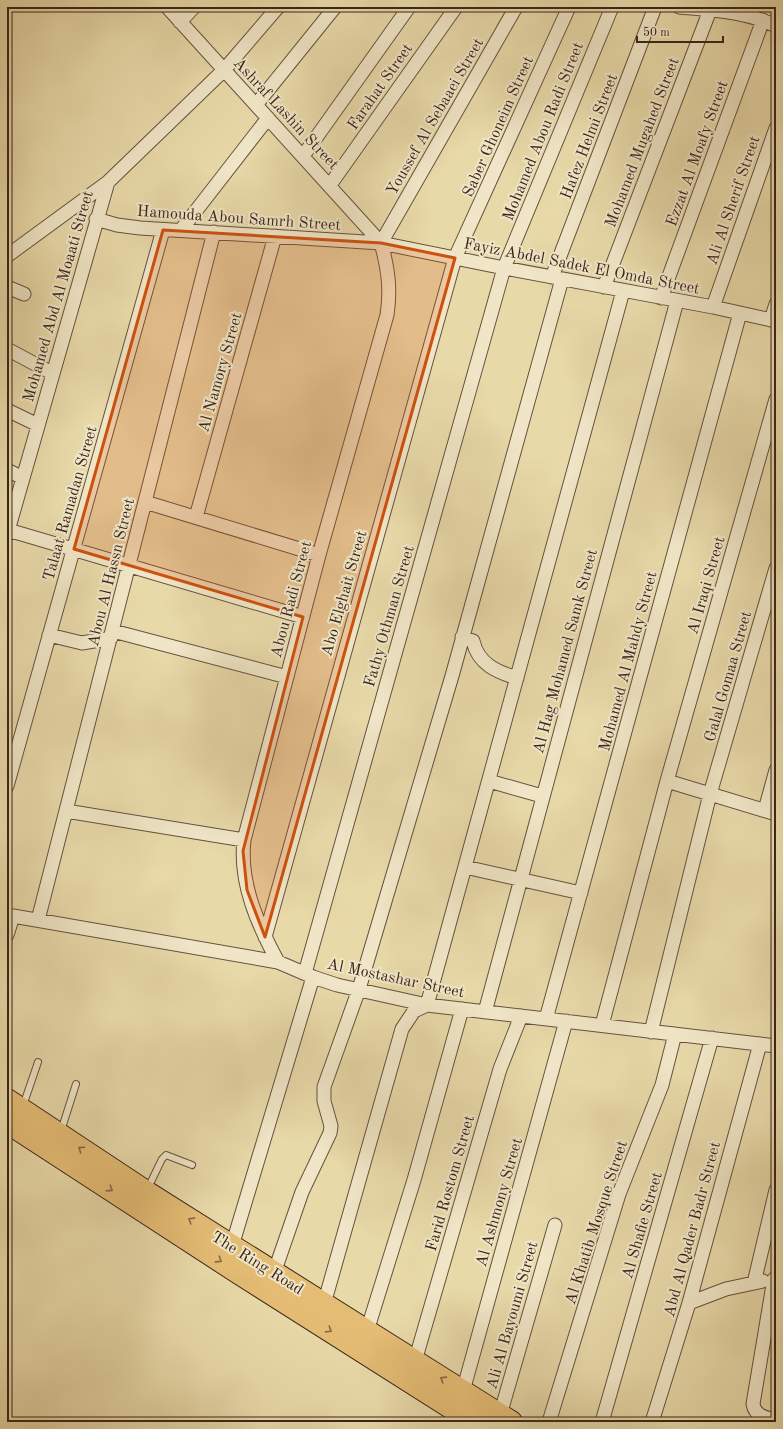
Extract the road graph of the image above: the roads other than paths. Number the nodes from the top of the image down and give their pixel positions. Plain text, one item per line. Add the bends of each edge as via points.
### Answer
1 (167, 7) edge
2 (194, 7) edge
3 (278, 7) edge
4 (335, 7) edge
5 (409, 7) edge
6 (456, 7) edge
7 (516, 7) edge
8 (569, 7) edge
9 (612, 7) edge
10 (655, 7) edge
11 (679, 7) edge
12 (732, 9) edge
13 (710, 10) junction
14 (764, 20) junction
15 (180, 22) junction
16 (776, 26) edge
17 (224, 70) junction
18 (256, 106) junction
19 (268, 118) junction
20 (776, 128) edge
21 (303, 156) junction
22 (108, 182) junction
23 (330, 184) junction
24 (96, 219) junction
25 (164, 230) junction
26 (181, 230) junction
27 (214, 232) junction
28 (275, 236) junction
29 (381, 243) junction
30 (7, 256) edge
31 (455, 258) junction
32 (504, 268) junction
33 (557, 278) junction
34 (604, 287) junction
35 (7, 288) edge
36 (623, 291) junction
37 (24, 294) dead end
38 (661, 298) junction
39 (677, 301) junction
40 (776, 304) edge
41 (713, 307) junction
42 (740, 313) junction
43 (774, 320) edge
44 (7, 349) edge
45 (52, 373) junction
46 (776, 399) edge
47 (7, 410) edge
48 (38, 425) junction
49 (7, 470) edge
50 (23, 478) junction
51 (145, 502) junction
52 (196, 517) junction
53 (8, 532) edge
54 (74, 549) junction
55 (319, 555) junction
56 (129, 566) junction
57 (776, 568) edge
58 (303, 617) junction
59 (112, 634) junction
60 (49, 635) junction
61 (462, 637) junction
62 (287, 677) junction
63 (517, 678) junction
64 (776, 770) edge
65 (489, 781) junction
66 (666, 781) junction
67 (7, 786) edge
68 (710, 794) junction
69 (542, 796) junction
70 (66, 811) junction
71 (770, 812) edge
72 (244, 840) junction
73 (465, 867) junction
74 (519, 879) junction
75 (580, 893) junction
76 (38, 920) junction
77 (7, 935) edge
78 (264, 937) junction
79 (278, 962) junction
80 (309, 975) junction
81 (359, 989) junction
82 (427, 1005) junction
83 (462, 1009) junction
84 (485, 1012) junction
85 (521, 1016) junction
86 (546, 1019) junction
87 (566, 1021) junction
88 (602, 1025) junction
89 (651, 1032) junction
90 (676, 1034) junction
91 (712, 1038) junction
92 (760, 1044) junction
93 (776, 1046) edge
94 (38, 1062) dead end
95 (76, 1084) dead end
96 (12, 1110) edge
97 (60, 1134) junction
98 (192, 1165) dead end
99 (776, 1190) edge
100 (141, 1199) junction
101 (556, 1225) dead end
102 (232, 1246) junction
103 (274, 1273) junction
104 (775, 1278) edge
105 (754, 1283) junction
106 (324, 1304) junction
107 (689, 1304) junction
108 (367, 1331) junction
109 (415, 1361) junction
110 (463, 1392) junction
111 (505, 1418) edge
112 (776, 1420) edge
113 (474, 1422) edge
114 (549, 1422) edge
115 (602, 1422) edge
116 (652, 1422) edge

1 - 15 street, Ashraf Lashin Street
2 - 15 street
3 - 17 street
4 - 18 street
5 - 21 street
6 - 23 street, Farahat Street
7 - 29 street, Youssef Al Sebaaei Street
8 - 31 street, Saber Ghoneim Street
9 - 32 street, Mohamed Abou Radi Street
10 - 33 street, Hafez Helmi Street
11 - 13 street
12 - 13 street
12 - 14 street
13 - 34 street, Mohamed Mugahed Street
14 - 16 street
14 - 38 street, Ezzat Al Moafy Street
15 - 17 street, Ashraf Lashin Street
17 - 18 street, Ashraf Lashin Street
17 - 22 street
18 - 19 street, Ashraf Lashin Street
19 - 21 street, Ashraf Lashin Street
19 - 26 street
20 - 41 street, Ali Al Sherif Street
21 - 23 street, Ashraf Lashin Street
22 - 24 street, Mohamed Abd Al Moaati Street
22 - 30 street
23 - 29 street, Ashraf Lashin Street
24 - 25 street, Hamouda Abou Samrh Street via 117,225
24 - 45 street, Mohamed Abd Al Moaati Street
25 - 26 street, Hamouda Abou Samrh Street
25 - 54 street, Talaat Ramadan Street
26 - 27 street, Hamouda Abou Samrh Street
27 - 28 street, Hamouda Abou Samrh Street
27 - 51 street, Abou Al Hassn Street
28 - 29 street, Hamouda Abou Samrh Street
28 - 52 street, Al Namory Street
29 - 31 street, Fayiz Abdel Sadek El Omda Street
29 - 55 street, Abou Radi Street via 389,277 387,315
31 - 32 street, Fayiz Abdel Sadek El Omda Street
31 - 78 street, Abo Elghait Street
32 - 33 street, Fayiz Abdel Sadek El Omda Street
32 - 80 street, Fathy Othman Street
33 - 34 street, Fayiz Abdel Sadek El Omda Street
33 - 61 street, Hafez Helmi Street
34 - 36 street, Fayiz Abdel Sadek El Omda Street
35 - 37 street
36 - 38 street, Fayiz Abdel Sadek El Omda Street
36 - 63 street
38 - 39 street, Fayiz Abdel Sadek El Omda Street
39 - 41 street, Fayiz Abdel Sadek El Omda Street
39 - 69 street, Al Hag Mohamed Samk Street
40 - 43 street
41 - 42 street, Fayiz Abdel Sadek El Omda Street
42 - 43 street, Fayiz Abdel Sadek El Omda Street
42 - 75 street, Mohamed Al Mahdy Street
44 - 45 street
45 - 48 street, Mohamed Abd Al Moaati Street
46 - 66 street, Al Iraqi Street
47 - 48 street
48 - 50 street, Mohamed Abd Al Moaati Street
49 - 50 street
50 - 53 street, Mohamed Abd Al Moaati Street
51 - 52 street
51 - 56 street, Abou Al Hassn Street
52 - 55 street
53 - 54 street
54 - 56 street
54 - 60 street, Talaat Ramadan Street
55 - 58 street, Abou Radi Street
56 - 58 street
56 - 59 street, Abou Al Hassn Street
57 - 68 street, Galal Gomaa Street
58 - 62 street, Abou Radi Street
59 - 60 street via 82,643
59 - 62 street
59 - 70 street, Abou Al Hassn Street
60 - 67 street, Talaat Ramadan Street
61 - 63 street via 473,641 478,656 485,664 498,672
61 - 81 street, Hafez Helmi Street
62 - 72 street, Abou Radi Street
63 - 65 street
64 - 71 street
65 - 69 street
65 - 73 street
66 - 68 street
66 - 88 street, Al Iraqi Street
68 - 71 street
68 - 89 street, Galal Gomaa Street
69 - 74 street, Al Hag Mohamed Samk Street
70 - 72 street
70 - 76 street, Abou Al Hassn Street
72 - 78 street, Abou Radi Street via 244,877
73 - 74 street
73 - 82 street
74 - 75 street
74 - 84 street, Al Hag Mohamed Samk Street
75 - 86 street, Mohamed Al Mahdy Street
76 - 77 street, Al Mostashar Street via 13,916
76 - 79 street, Al Mostashar Street
78 - 79 street, Abou Radi Street
79 - 80 street, Al Mostashar Street
80 - 81 street, Al Mostashar Street
80 - 102 street, Fathy Othman Street
81 - 82 street, Al Mostashar Street
81 - 103 street, Hafez Helmi Street via 324,1087 324,1101 331,1126 328,1138 304,1187
82 - 83 street, Al Mostashar Street
82 - 106 street via 414,1011 402,1029
83 - 84 street, Al Mostashar Street
83 - 108 street via 414,1180
84 - 85 street, Al Mostashar Street
85 - 86 street, Al Mostashar Street
85 - 109 street, Farid Rostom Street via 500,1069
86 - 87 street, Al Mostashar Street
87 - 88 street, Al Mostashar Street
87 - 110 street, Al Ashmony Street
88 - 89 street, Al Mostashar Street
89 - 90 street, Al Mostashar Street
90 - 91 street, Al Mostashar Street
90 - 114 street, Al Khatib Mosque Street via 662,1085 618,1194
91 - 92 street, Al Mostashar Street
91 - 115 street, Al Shafie Street
92 - 93 street, Al Mostashar Street
92 - 107 street, Abd Al Qader Badr Street
94 - 96 lane
95 - 97 lane
96 - 97 highway, The Ring Road
96 -> 100 highway, The Ring Road
100 -> 97 highway, The Ring Road
98 - 100 lane via 166,1155
99 - 105 street
102 -> 100 highway, The Ring Road
100 -> 113 highway, The Ring Road via 239,1273
101 - 111 street, Ali Al Bayoumi Street
102 - 103 highway, The Ring Road
103 - 106 highway, The Ring Road
104 - 105 street
104 - 112 street via 753,1404 756,1412
105 - 107 street via 726,1289
106 - 108 highway, The Ring Road
107 - 116 street, Abd Al Qader Badr Street
108 - 109 highway, The Ring Road
110 -> 109 highway, The Ring Road
110 - 111 highway, The Ring Road

